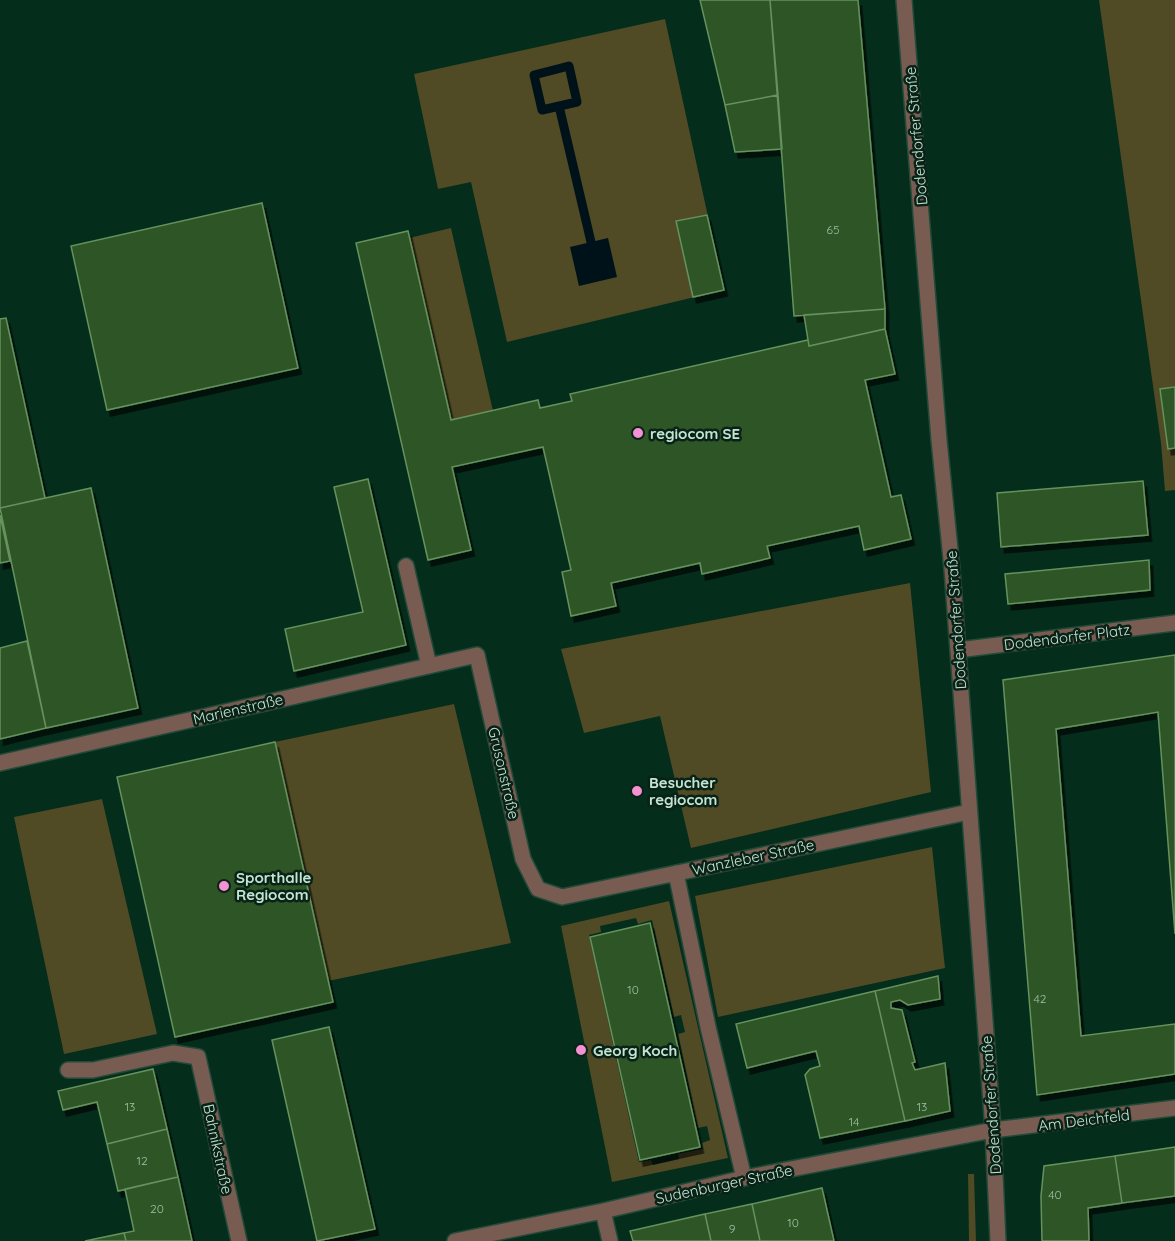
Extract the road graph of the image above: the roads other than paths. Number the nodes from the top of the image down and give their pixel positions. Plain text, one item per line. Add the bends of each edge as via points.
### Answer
1 (904, 0) edge
2 (406, 566) dead end
3 (1175, 623) edge
4 (958, 650) junction
5 (477, 655) joint
6 (429, 666) junction
7 (0, 764) edge
8 (969, 812) junction
9 (676, 873) junction
10 (538, 889) joint
11 (68, 1070) dead end
12 (1175, 1108) edge
13 (993, 1130) junction
14 (744, 1178) junction
15 (603, 1211) junction
16 (239, 1241) edge
17 (455, 1241) edge
18 (610, 1241) edge
19 (998, 1241) edge

1 - 4 street, Dodendorfer Straße
2 - 6 street
3 - 4 street, Dodendorfer Platz
4 - 8 street, Dodendorfer Straße
5 - 6 street, Marienstraße
5 - 10 street, Grusonstraße via 523,858
6 - 7 street, Marienstraße
8 - 9 street, Wanzleber Straße
8 - 13 street, Dodendorfer Straße
9 - 10 street, Wanzleber Straße via 562,897
9 - 14 street
11 - 16 street, Bahnikstraße via 93,1070 173,1053 198,1057
12 - 13 street, Am Deichfeld
13 - 14 street, Sudenburger Straße
13 - 19 street, Dodendorfer Straße
14 - 15 street, Sudenburger Straße
15 - 17 street, Sudenburger Straße
15 - 18 street

